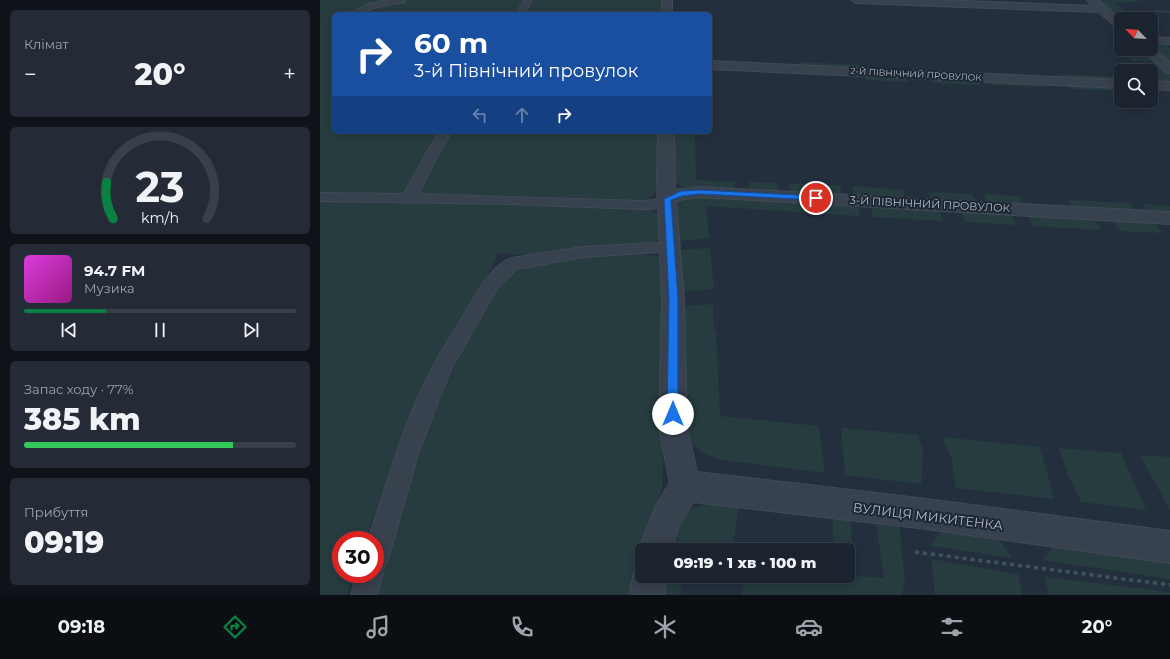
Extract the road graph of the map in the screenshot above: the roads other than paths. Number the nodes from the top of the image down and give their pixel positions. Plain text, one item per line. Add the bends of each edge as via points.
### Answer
1 (401, 0) edge
2 (528, 0) edge
3 (667, 0) edge
4 (856, 0) edge
5 (1092, 0) edge
6 (1102, 9) junction
7 (358, 12) edge
8 (521, 12) edge
9 (667, 12) edge
10 (1114, 20) edge
11 (1158, 40) edge
12 (1170, 40) edge
13 (1155, 56) edge
14 (712, 65) edge
15 (1170, 69) edge
16 (1114, 84) edge
17 (1158, 85) edge
18 (1170, 86) edge
19 (445, 134) edge
20 (666, 134) edge
21 (320, 197) edge
22 (408, 199) junction
23 (668, 199) junction
24 (1170, 218) edge
25 (670, 247) junction
26 (685, 486) junction
27 (384, 531) edge
28 (657, 543) edge
29 (1170, 546) edge
30 (367, 583) edge
31 (649, 583) edge
32 (364, 595) edge
33 (647, 595) edge

1 - 7 lane via 371,6
2 - 8 lane
3 - 9 street
4 - 6 street
5 - 6 street
6 - 10 street
11 - 12 lane
13 - 15 street
14 - 16 street, 2-Й ПІВНІЧНИЙ ПРОВУЛОК
17 - 18 street
19 - 22 lane
20 - 23 street
21 - 22 lane
22 - 23 lane via 641,205 656,204
23 - 24 street, 3-Й ПІВНІЧНИЙ ПРОВУЛОК via 681,194 700,192
23 - 25 street
25 - 26 street via 673,299 672,428
25 - 27 lane via 583,252 512,264 491,284 444,364 407,454
26 - 28 street via 668,515
26 - 29 street, ВУЛИЦЯ МИКИТЕНКА
30 - 32 lane
31 - 33 street

